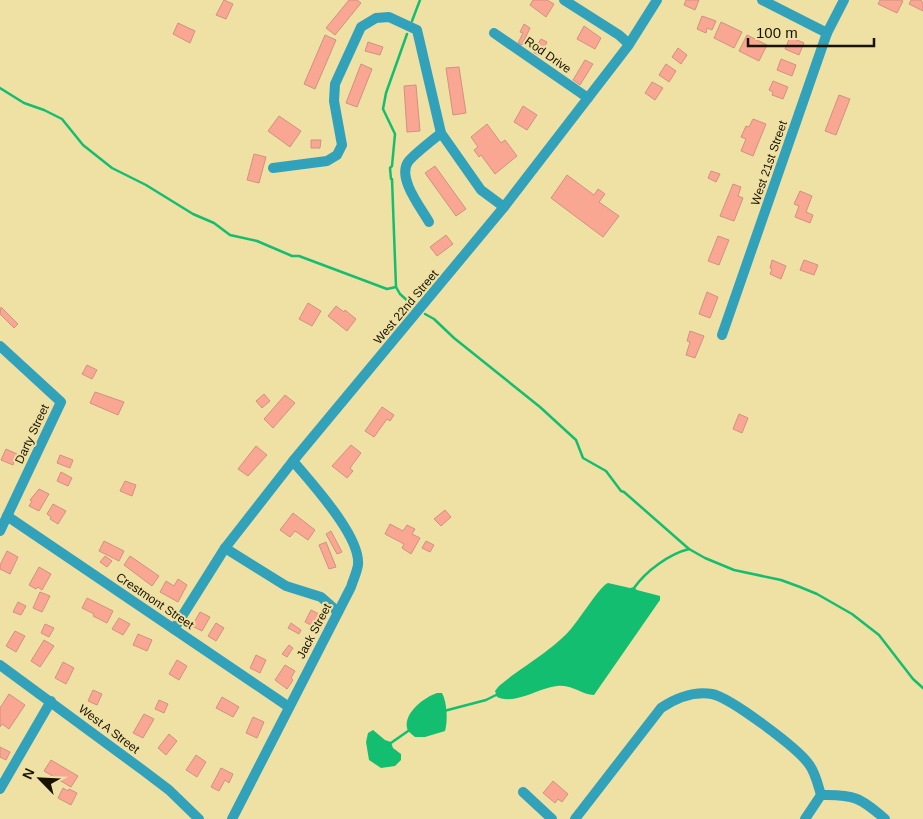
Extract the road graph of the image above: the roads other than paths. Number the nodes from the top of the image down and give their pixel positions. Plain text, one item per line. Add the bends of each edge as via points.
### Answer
1 (564, 0) edge
2 (657, 0) edge
3 (762, 0) edge
4 (844, 0) edge
5 (494, 33) dead end
6 (828, 33) junction
7 (629, 44) junction
8 (588, 98) junction
9 (441, 133) junction
10 (273, 168) dead end
11 (504, 207) junction
12 (429, 222) dead end
13 (722, 335) dead end
14 (0, 346) edge
15 (293, 461) junction
16 (7, 516) junction
17 (0, 531) edge
18 (225, 548) junction
19 (338, 612) junction
20 (174, 629) junction
21 (0, 664) edge
22 (51, 701) junction
23 (289, 707) junction
24 (0, 789) edge
25 (523, 792) dead end
26 (821, 795) junction
27 (194, 817) edge
28 (232, 819) edge
29 (552, 819) edge
30 (575, 819) edge
31 (805, 819) edge
32 (886, 819) edge

1 - 7 street
2 - 7 street, West 22nd Street
3 - 6 street
4 - 6 street, West 21st Street
5 - 8 street, Rod Drive
6 - 13 street, West 21st Street
7 - 8 street, West 22nd Street
8 - 11 street, West 22nd Street
9 - 10 street via 417,30 389,17 376,18 361,27 336,84 334,101 342,145 336,154 327,161
9 - 11 street via 481,190
9 - 12 street via 408,162 405,173 408,185
11 - 15 street, West 22nd Street
14 - 16 street, Darty Street via 61,402
15 - 18 street, West 22nd Street
15 - 19 street, Jack Street via 354,541 358,564
16 - 17 street, Darty Street
16 - 20 street, Crestmont Street
18 - 19 street via 286,586 321,597
18 - 20 street, West 22nd Street
19 - 23 street, Jack Street
20 - 23 street, Crestmont Street
21 - 22 street, West A Street
22 - 24 street
22 - 27 street, West A Street via 144,771
23 - 28 street, Jack Street
25 - 29 street
26 - 30 street via 809,763 793,748 728,700 712,694 696,694 676,698 661,708
26 - 31 street
26 - 32 street via 843,794 862,800

